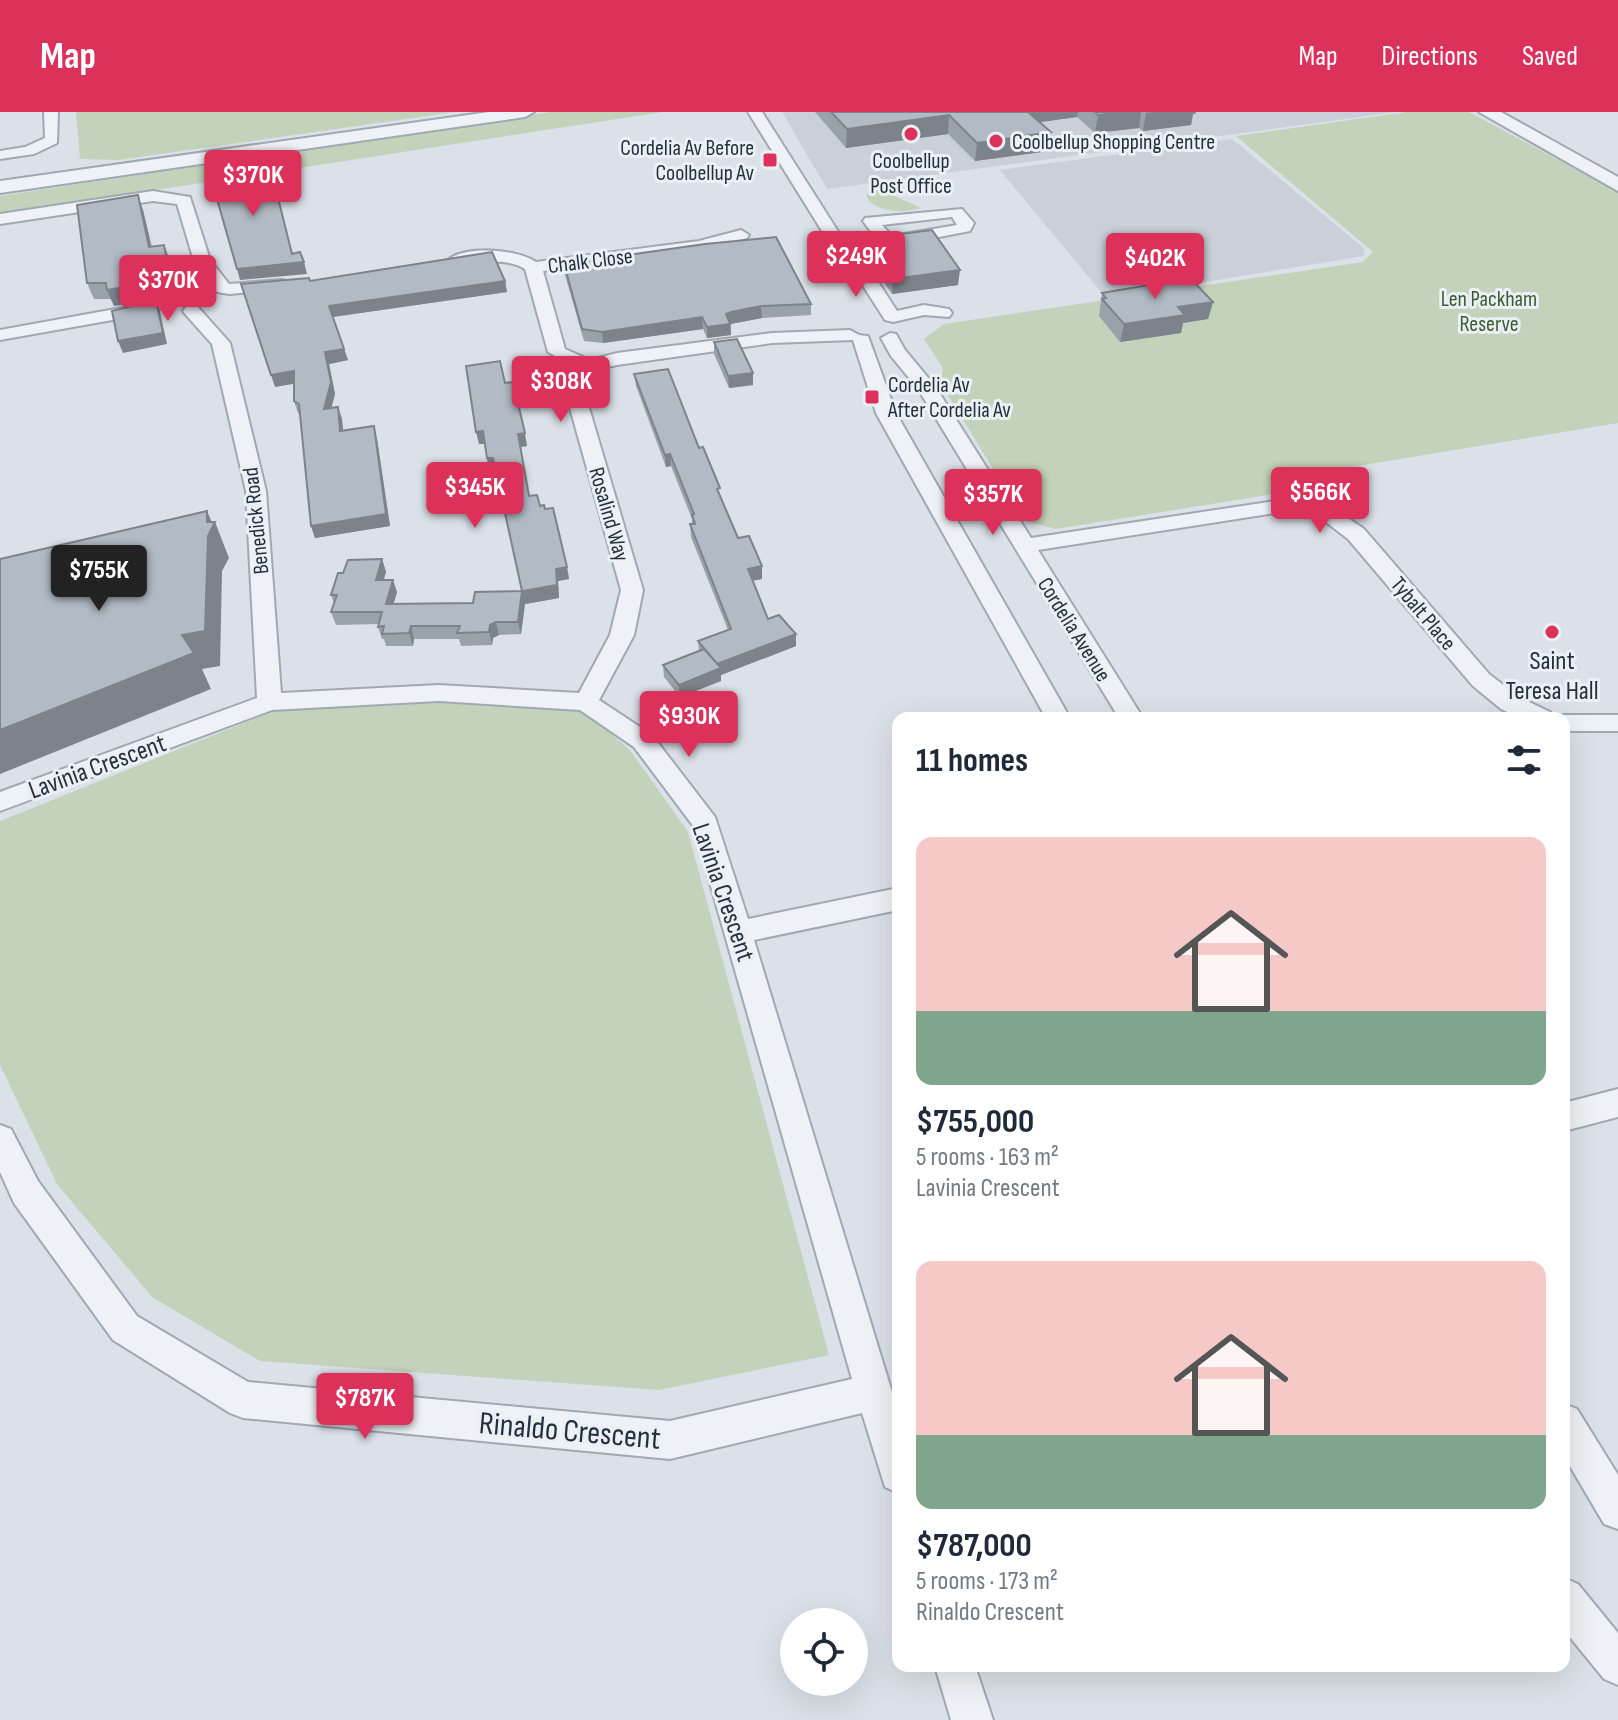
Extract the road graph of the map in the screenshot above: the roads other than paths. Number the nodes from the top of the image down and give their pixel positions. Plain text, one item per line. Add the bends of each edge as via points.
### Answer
1 (51, 112) edge
2 (523, 112) edge
3 (755, 112) edge
4 (1488, 112) edge
5 (1499, 112) edge
6 (0, 155) edge
7 (1618, 177) edge
8 (1618, 185) edge
9 (0, 187) edge
10 (0, 219) edge
11 (741, 235) dead end
12 (887, 242) junction
13 (845, 254) junction
14 (202, 261) junction
15 (443, 262) edge
16 (533, 267) junction
17 (190, 302) junction
18 (225, 302) junction
19 (943, 313) dead end
20 (894, 324) junction
21 (858, 326) junction
22 (0, 335) edge
23 (221, 343) junction
24 (588, 366) junction
25 (1024, 546) junction
26 (269, 702) junction
27 (586, 702) junction
28 (1055, 712) edge
29 (1127, 712) edge
30 (1529, 712) edge
31 (1570, 723) edge
32 (1618, 723) edge
33 (0, 802) edge
34 (892, 900) edge
35 (739, 932) junction
36 (1618, 1103) edge
37 (1570, 1115) edge
38 (0, 1139) edge
39 (873, 1392) junction
40 (1570, 1432) edge
41 (892, 1454) edge
42 (1618, 1510) edge
43 (1570, 1605) edge
44 (1618, 1665) edge
45 (957, 1672) edge
46 (972, 1720) edge

1 - 6 street via 52,140 29,151
2 - 9 street
3 - 13 street
4 - 8 street
5 - 7 street
10 - 14 street via 170,196 184,200
11 - 16 street, Chalk Close via 700,246
12 - 12 street via 953,232 966,223 956,212 871,221
12 - 13 street
13 - 20 street, Cordelia Avenue via 865,275
13 - 21 street
14 - 17 street
14 - 18 street
15 - 16 street via 492,255 522,258
16 - 24 street via 557,352
17 - 18 street
17 - 18 street
17 - 22 street
17 - 23 street
18 - 23 street
19 - 20 street
20 - 21 street
20 - 21 street
20 - 25 street, Cordelia Avenue via 897,352 926,386
21 - 24 street
21 - 28 street via 886,413
23 - 26 street, Benedick Road via 256,491
24 - 27 street, Rosalind Way via 572,383 632,590 622,635
25 - 29 street, Cordelia Avenue
25 - 30 street, Tybalt Place via 1288,505 1329,514 1356,534 1481,680
26 - 27 street, Lavinia Crescent via 439,693
26 - 33 street, Lavinia Crescent
27 - 35 street, Lavinia Crescent via 643,741 706,824
31 - 32 street
34 - 35 street
35 - 39 street, Lavinia Crescent
36 - 37 street
38 - 39 street, Rinaldo Crescent via 26,1192 125,1328 243,1400 670,1440
39 - 41 street, Lavinia Crescent
40 - 42 street
43 - 44 street
45 - 46 street

